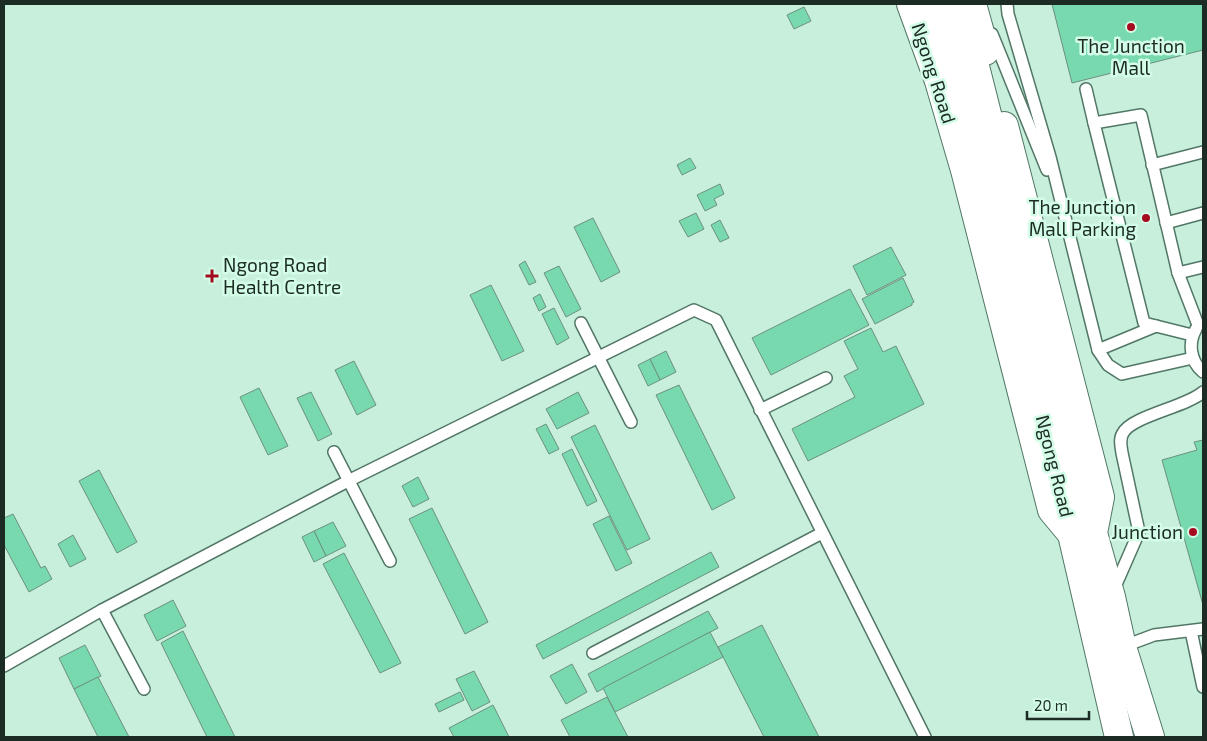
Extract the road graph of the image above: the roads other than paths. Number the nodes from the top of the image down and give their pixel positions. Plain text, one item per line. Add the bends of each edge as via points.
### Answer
1 (911, 4) edge
2 (934, 4) edge
3 (957, 4) edge
4 (972, 4) edge
5 (976, 4) edge
6 (1007, 4) edge
7 (1086, 89) dead end
8 (1094, 123) junction
9 (1203, 152) edge
10 (1152, 165) junction
11 (1060, 200) junction
12 (1203, 213) edge
13 (1166, 223) junction
14 (1203, 267) edge
15 (1178, 273) junction
16 (581, 323) dead end
17 (1156, 326) junction
18 (1198, 327) edge
19 (1098, 350) junction
20 (598, 358) junction
21 (1193, 358) junction
22 (1203, 372) edge
23 (826, 378) dead end
24 (1203, 392) edge
25 (760, 410) junction
26 (631, 422) dead end
27 (334, 452) dead end
28 (348, 481) junction
29 (822, 534) junction
30 (1083, 534) junction
31 (390, 561) dead end
32 (1111, 596) junction
33 (102, 610) junction
34 (1203, 629) edge
35 (1191, 631) junction
36 (1122, 647) junction
37 (592, 653) dead end
38 (4, 666) edge
39 (1203, 687) edge
40 (144, 689) dead end
41 (925, 737) edge
42 (1119, 737) edge
43 (1150, 737) edge

1 - 30 main road, Ngong Road via 939,81 962,161 1052,510
2 - 30 main road, Ngong Road via 946,36
3 - 30 main road, Ngong Road via 968,36
4 - 30 main road, Ngong Road via 1100,497
5 - 11 lane via 996,43
6 - 11 lane
7 - 8 lane
8 - 10 lane via 1141,115
8 - 17 lane via 1144,323
9 - 10 lane
10 - 13 lane
11 - 19 lane
12 - 13 lane
13 - 15 lane
14 - 15 lane
15 - 18 lane
16 - 20 lane
17 - 18 lane
17 - 19 lane
18 - 21 lane via 1191,347
19 - 21 lane via 1108,365 1122,374
20 - 25 lane via 694,310 716,320
20 - 26 lane
20 - 28 lane
21 - 22 lane
23 - 25 lane
24 - 32 lane via 1196,399 1149,416 1123,432 1120,441 1122,453 1140,532
25 - 29 lane
27 - 28 lane
28 - 31 lane
28 - 33 lane
29 - 37 lane
29 - 41 lane
30 - 32 main road, Ngong Road
30 - 42 main road
32 - 36 main road, Ngong Road
33 - 38 lane
33 - 40 lane
34 - 35 lane
35 - 36 lane via 1154,635
35 - 39 lane
36 - 43 main road, Ngong Road

